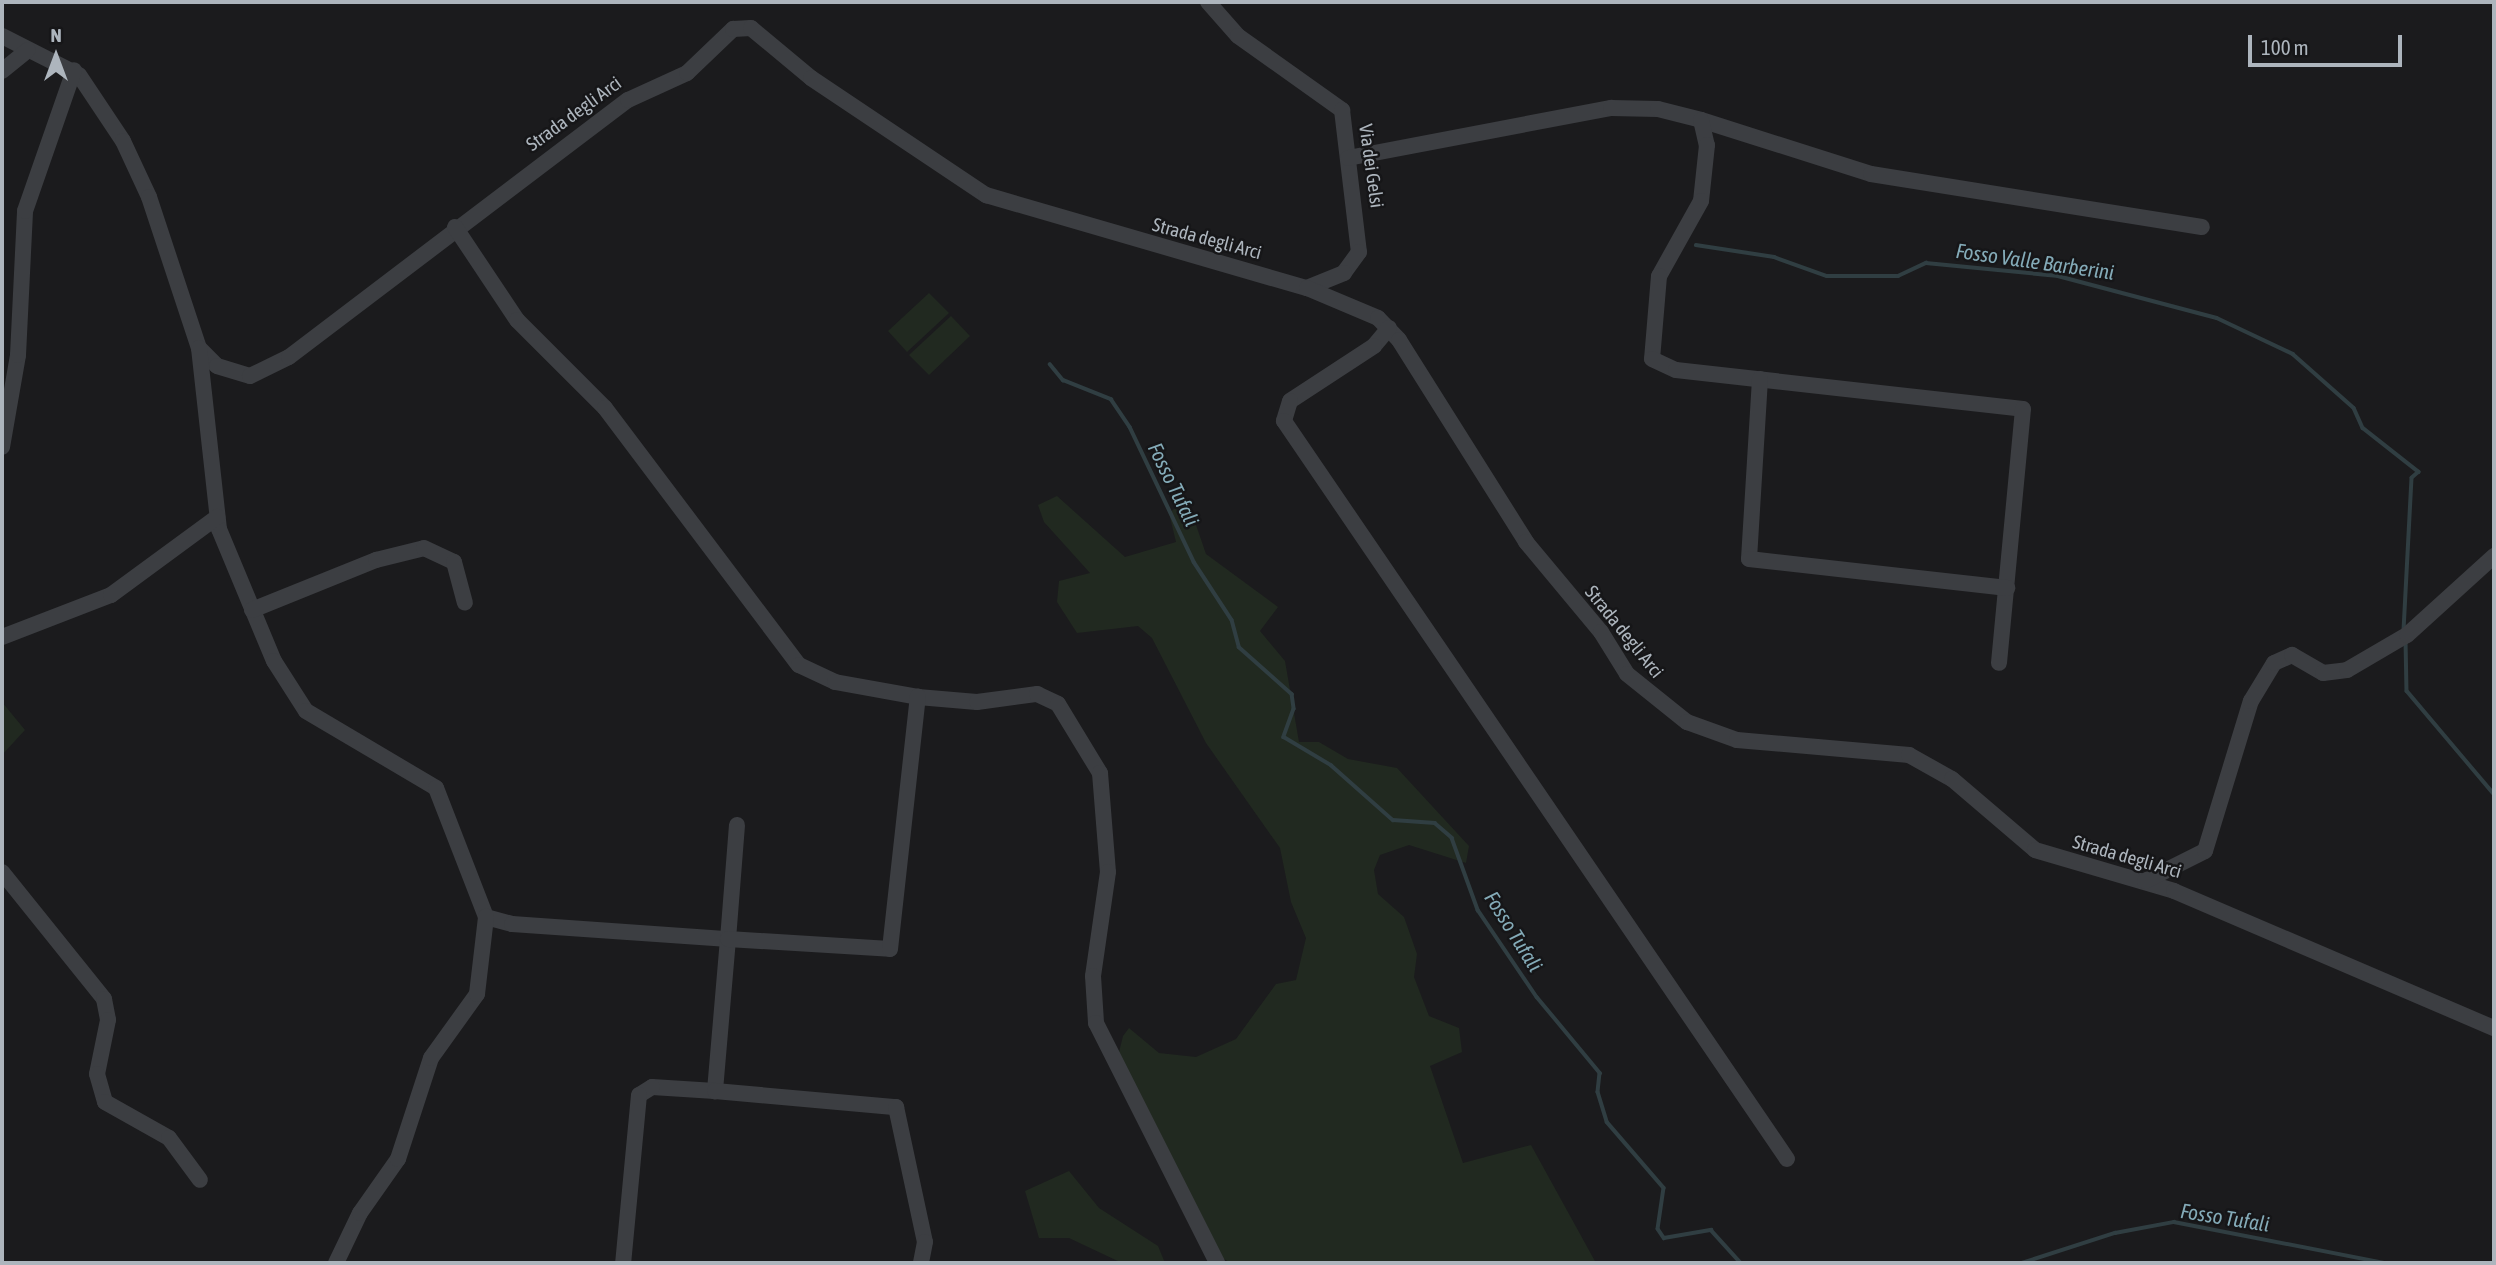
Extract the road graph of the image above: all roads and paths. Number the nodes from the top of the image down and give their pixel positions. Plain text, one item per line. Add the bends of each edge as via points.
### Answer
1 (1208, 2) edge
2 (2, 36) edge
3 (29, 50) junction
4 (74, 70) junction
5 (2, 71) edge
6 (1701, 120) junction
7 (1348, 158) junction
8 (455, 227) junction
9 (2202, 228) dead end
10 (1307, 288) junction
11 (1389, 327) junction
12 (199, 348) junction
13 (1760, 379) junction
14 (2, 447) edge
15 (217, 517) junction
16 (2494, 556) edge
17 (2007, 588) junction
18 (465, 603) dead end
19 (252, 610) junction
20 (2, 637) edge
21 (1999, 663) dead end
22 (918, 697) junction
23 (737, 825) dead end
24 (2, 872) edge
25 (2145, 881) junction
26 (486, 917) junction
27 (728, 939) junction
28 (2494, 1028) edge
29 (715, 1091) junction
30 (1787, 1158) dead end
31 (200, 1180) dead end
32 (337, 1263) edge
33 (623, 1263) edge
34 (921, 1263) edge
35 (1217, 1263) edge

1 - 7 street, Via dei Gelsi via 1238,36 1338,103
2 - 3 street
3 - 4 street
3 - 5 street
4 - 12 street via 139,174 166,237
4 - 14 street via 25,211 18,355
6 - 7 street via 1658,109 1611,108
6 - 9 street via 1871,174
6 - 13 street via 1707,145 1701,201 1693,224 1660,272 1649,352 1668,369
7 - 10 street, Via dei Gelsi via 1359,252 1347,271
8 - 10 street, Strada degli Arci via 631,97 687,72 743,26 979,192
8 - 12 street, Strada degli Arci via 264,373 226,370
8 - 22 street via 517,320 605,408 793,659 825,680
10 - 11 street, Strada degli Arci via 1356,305
11 - 25 street, Strada degli Arci via 1533,551 1601,632 1630,679 1667,710 1737,740 1909,755 1952,779 2035,850
11 - 30 street via 1374,345 1290,401 1284,421
12 - 15 street
13 - 17 street via 1748,559
13 - 17 street via 2020,406 2025,423
15 - 19 street
15 - 20 street via 182,549 111,595
16 - 25 street via 2407,635 2347,670 2323,673 2292,655 2274,663 2251,701 2205,851
17 - 21 street
18 - 19 street via 456,565 442,551 424,548 376,559
19 - 26 street via 302,707 436,788
22 - 27 street via 892,947 879,952
22 - 35 street via 977,702 1047,696 1095,756 1108,872 1093,976 1095,1019
23 - 27 street
24 - 31 street via 104,999 108,1020 97,1078 105,1102 169,1138
25 - 28 street, Strada degli Arci
26 - 27 street
26 - 32 street via 475,997 432,1055 398,1159 360,1213
27 - 29 street
29 - 33 street via 652,1087 640,1092
29 - 34 street via 896,1107 925,1242

